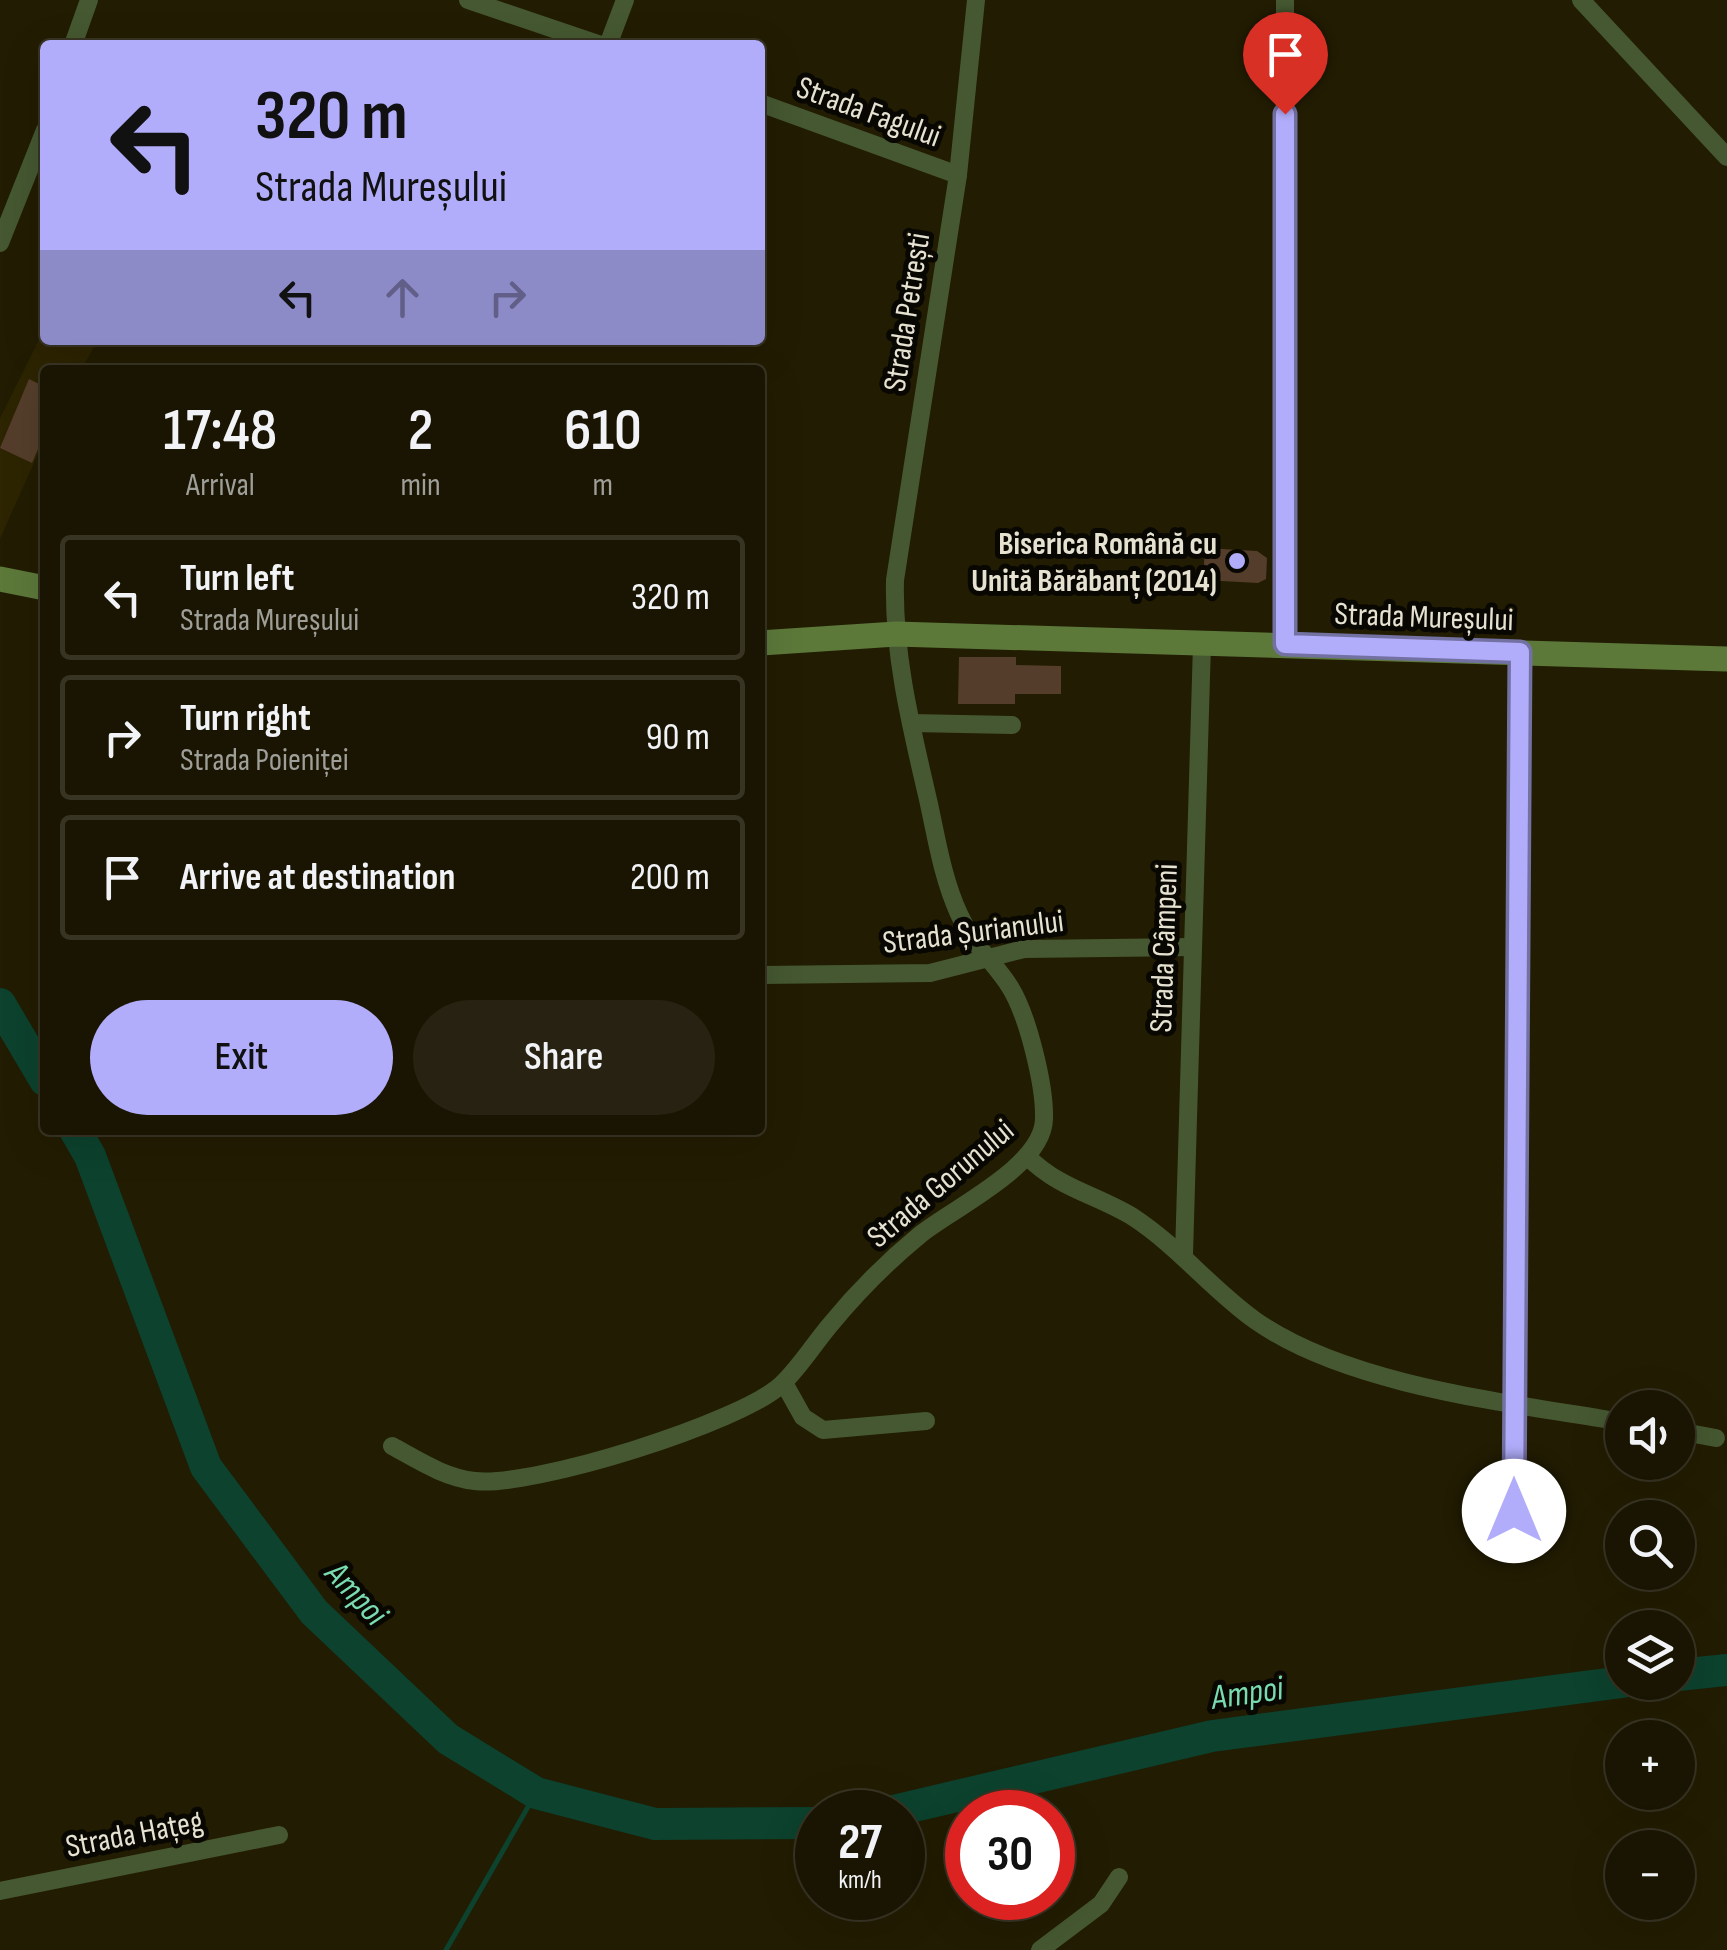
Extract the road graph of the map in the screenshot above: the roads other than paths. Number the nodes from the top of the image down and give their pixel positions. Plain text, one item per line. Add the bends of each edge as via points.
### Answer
1 (66, 0) edge
2 (468, 0) edge
3 (625, 0) edge
4 (976, 0) edge
5 (1285, 0) edge
6 (1581, 0) edge
7 (87, 6) edge
8 (75, 40) edge
9 (589, 40) edge
10 (606, 40) edge
11 (765, 105) edge
12 (40, 143) edge
13 (1727, 157) edge
14 (958, 176) junction
15 (0, 243) edge
16 (0, 579) edge
17 (40, 587) edge
18 (896, 634) junction
19 (765, 643) edge
20 (1202, 644) junction
21 (1285, 644) junction
22 (1520, 652) junction
23 (1727, 659) edge
24 (911, 723) junction
25 (1012, 725) dead end
26 (1193, 948) junction
27 (982, 956) junction
28 (765, 975) edge
29 (1028, 1157) junction
30 (1184, 1254) junction
31 (784, 1383) junction
32 (1514, 1404) junction
33 (1605, 1419) edge
34 (926, 1421) dead end
35 (1695, 1434) edge
36 (1716, 1438) dead end
37 (392, 1446) dead end
38 (1514, 1511) dead end
39 (279, 1835) dead end
40 (1119, 1876) dead end
41 (0, 1891) edge
42 (1040, 1950) edge

1 - 7 street
2 - 9 street
3 - 10 street
4 - 14 street, Strada Petrești
5 - 21 street
6 - 13 street
7 - 8 street
11 - 14 street, Strada Fagului
12 - 15 street
14 - 18 street, Strada Petrești via 902,526
16 - 17 street
18 - 19 street, Strada Mureșului
18 - 20 street, Strada Mureșului
18 - 24 street, Strada Gorunului
20 - 21 street, Strada Mureșului
20 - 26 street, Strada Câmpeni
21 - 22 street, Strada Mureșului
22 - 23 street, Strada Mureșului
22 - 32 street
24 - 25 street
24 - 27 street, Strada Gorunului via 943,868
26 - 27 street, Strada Șurianului via 1024,948
26 - 30 street, Strada Câmpeni
27 - 28 street, Strada Șurianului via 930,973
27 - 29 street, Strada Gorunului via 1010,986 1034,1055 1044,1119
29 - 30 street via 1047,1176 1131,1216
29 - 31 street, Strada Gorunului via 866,1283
30 - 32 street via 1256,1321 1293,1340 1354,1367
31 - 34 street via 802,1417 824,1430
31 - 37 street, Strada Gorunului via 721,1419 523,1479 455,1478
32 - 33 street
32 - 38 street
35 - 36 street
39 - 41 street, Strada Hațeg
40 - 42 street via 1102,1904

